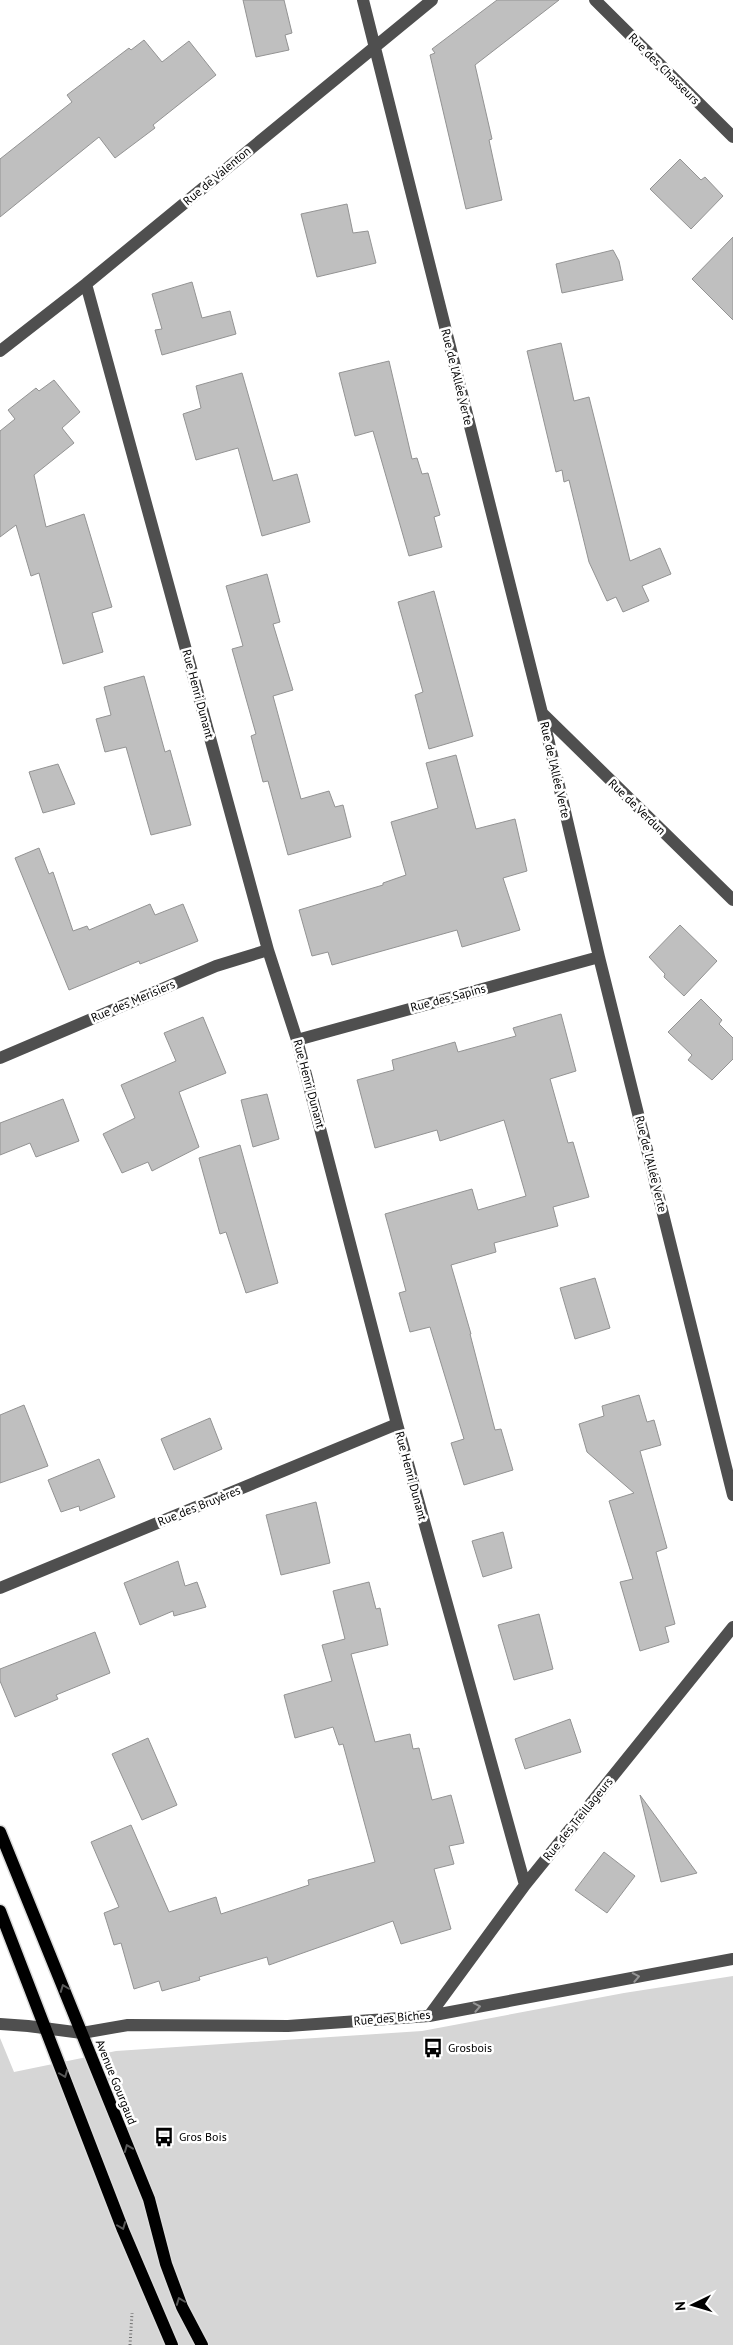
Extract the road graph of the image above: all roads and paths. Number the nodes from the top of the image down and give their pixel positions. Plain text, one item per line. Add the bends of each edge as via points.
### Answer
1 (362, 0) edge
2 (432, 0) edge
3 (595, 0) edge
4 (374, 46) junction
5 (733, 137) edge
6 (86, 284) junction
7 (0, 351) edge
8 (542, 713) junction
9 (733, 900) edge
10 (268, 950) junction
11 (599, 956) junction
12 (298, 1040) junction
13 (0, 1058) edge
14 (397, 1424) junction
15 (733, 1495) edge
16 (0, 1588) edge
17 (733, 1627) edge
18 (0, 1832) edge
19 (525, 1885) junction
20 (0, 1910) edge
21 (733, 1959) edge
22 (429, 2016) junction
23 (0, 2024) edge
24 (46, 2029) junction
25 (82, 2033) junction
26 (172, 2345) edge
27 (202, 2345) edge

1 - 4 street, Rue de l'Allée Verte
2 - 4 street, Rue de Valenton
3 - 5 street, Rue des Chasseurs
4 - 6 street, Rue de Valenton
4 - 8 street, Rue de l'Allée Verte
6 - 7 street, Rue de Valenton
6 - 10 street, Rue Henri Dunant
8 - 9 street, Rue de Verdun
8 - 11 street, Rue de l'Allée Verte
10 - 12 street, Rue Henri Dunant
10 - 13 street, Rue des Merisiers via 216,966
11 - 12 street, Rue des Sapins
11 - 15 street, Rue de l'Allée Verte
12 - 14 street, Rue Henri Dunant
14 - 16 street, Rue des Bruyères
14 - 19 street, Rue Henri Dunant
17 - 19 street, Rue des Treillageurs
25 -> 18 main road, Avenue Gourgaud
19 - 22 street, Rue des Treillageurs
20 - 24 main road
22 -> 21 street, Rue des Biches
22 - 25 street, Rue des Biches via 288,2026 128,2025
23 - 24 street, Rue des Biches
24 - 25 street, Rue des Biches
24 -> 26 main road via 123,2230
27 -> 25 main road, Avenue Gourgaud via 182,2307 166,2264 149,2199

